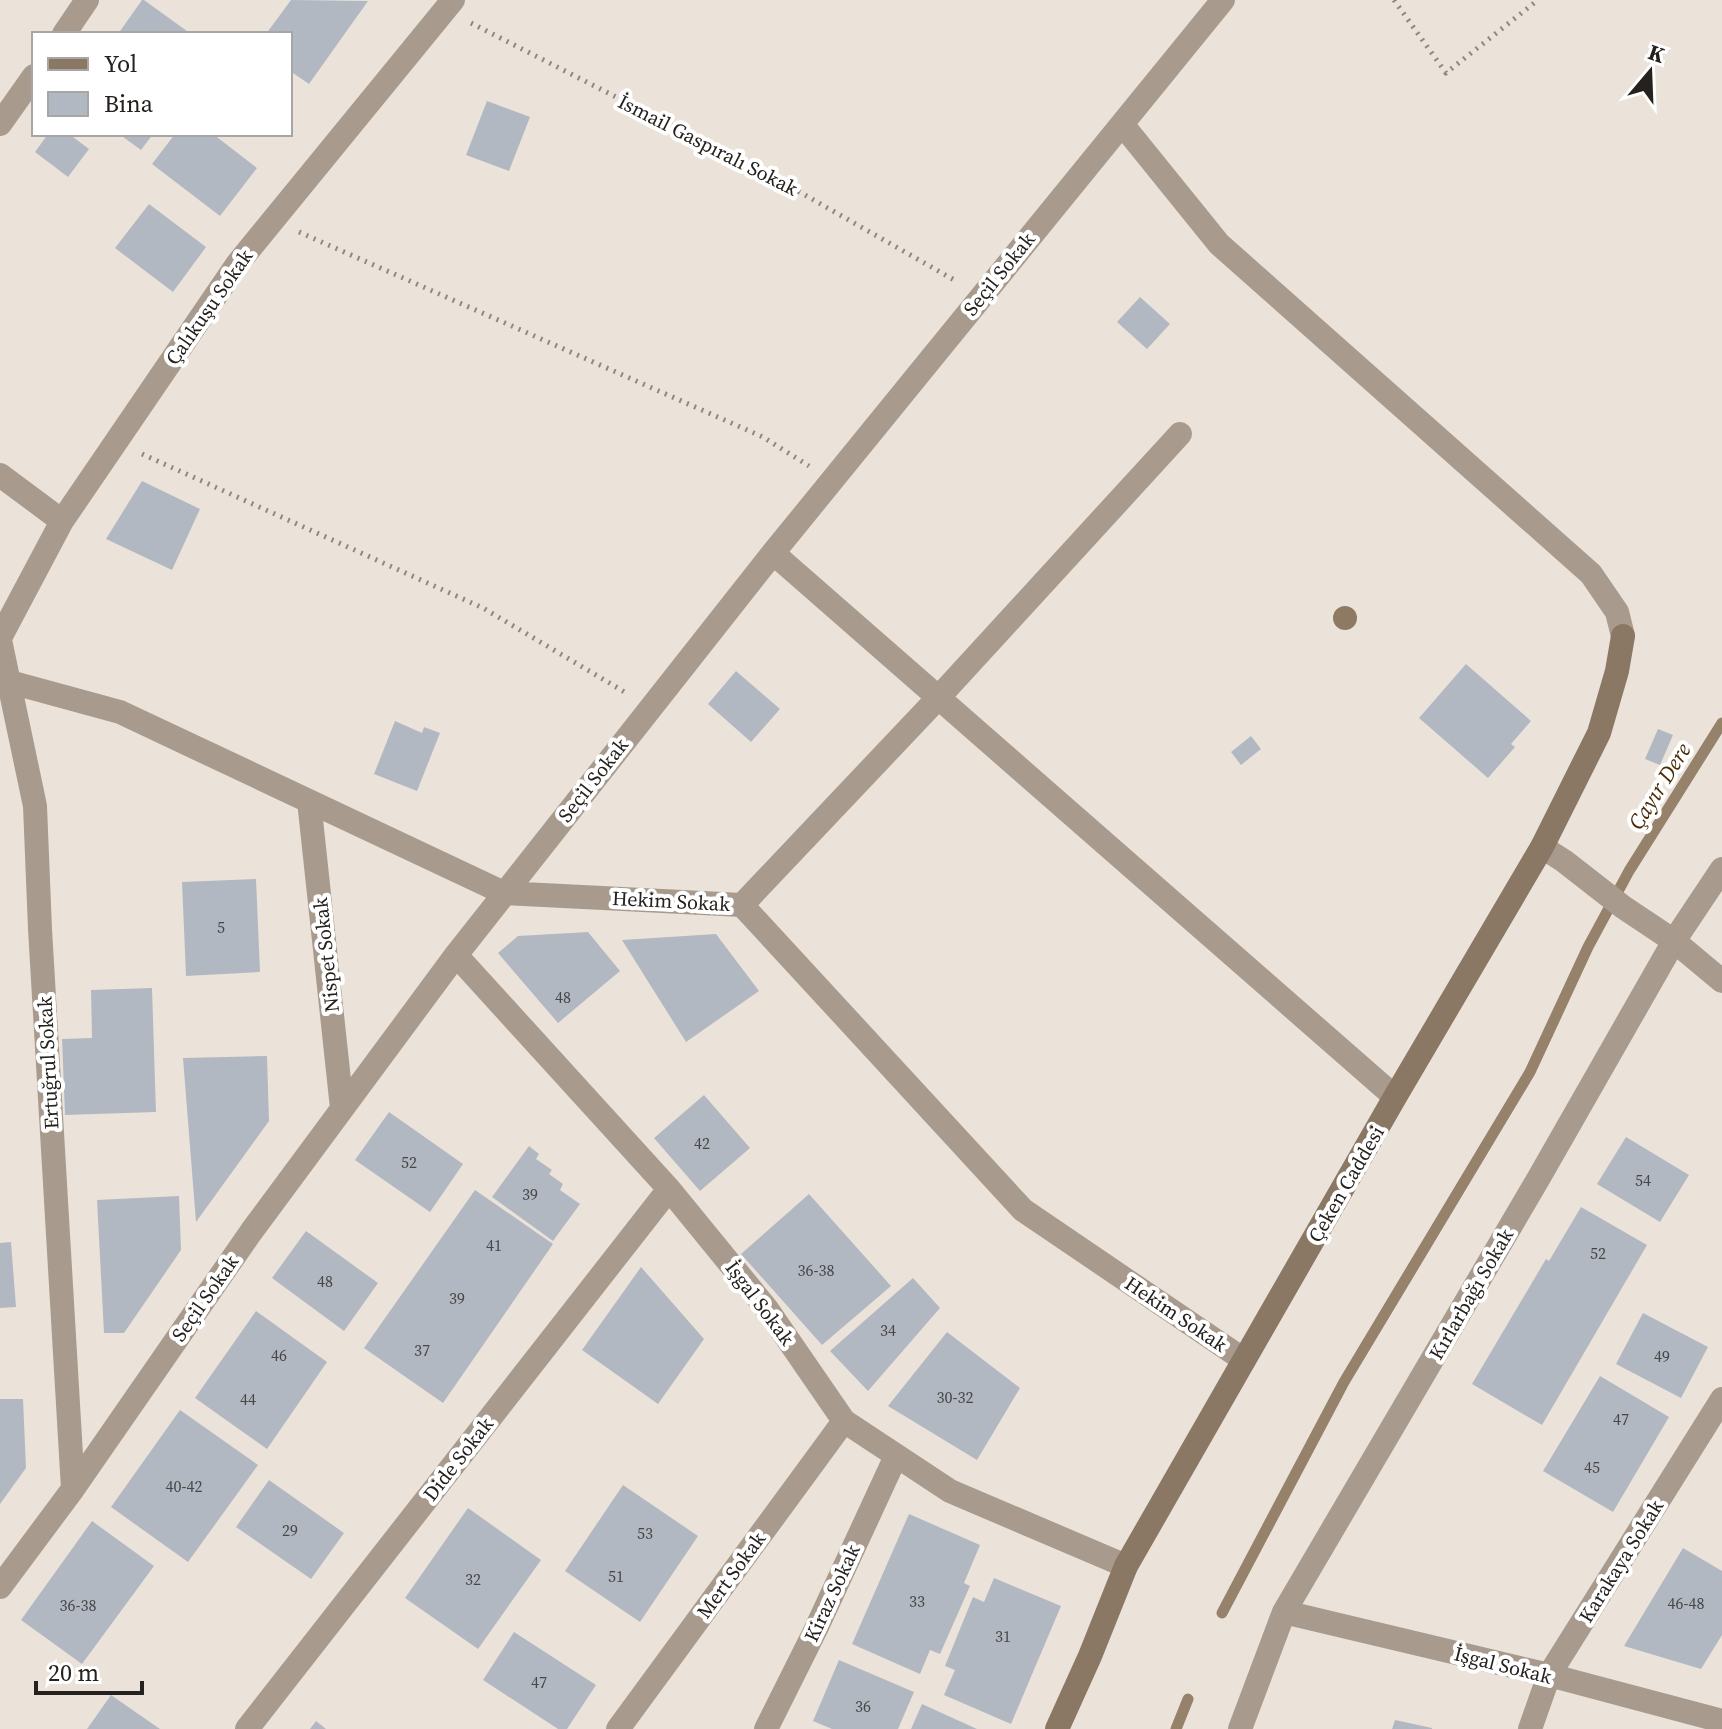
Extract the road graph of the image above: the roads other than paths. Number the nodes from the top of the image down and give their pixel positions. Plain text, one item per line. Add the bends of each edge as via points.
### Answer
1 (87, 0) edge
2 (1223, 0) edge
3 (443, 3) edge
4 (65, 32) edge
5 (32, 79) edge
6 (0, 124) edge
7 (1122, 124) junction
8 (1180, 434) dead end
9 (0, 475) edge
10 (62, 521) junction
11 (773, 553) junction
12 (0, 639) edge
13 (10, 682) junction
14 (938, 698) junction
15 (309, 801) junction
16 (1542, 847) junction
17 (1722, 869) edge
18 (504, 893) junction
19 (742, 905) junction
20 (1674, 941) junction
21 (456, 955) junction
22 (1722, 981) edge
23 (1395, 1097) junction
24 (342, 1108) junction
25 (669, 1189) junction
26 (1244, 1360) junction
27 (1722, 1399) edge
28 (844, 1421) junction
29 (896, 1456) junction
30 (73, 1489) junction
31 (1126, 1566) junction
32 (0, 1587) edge
33 (1284, 1612) junction
34 (1549, 1675) junction
35 (1722, 1721) edge
36 (247, 1729) edge
37 (618, 1729) edge
38 (766, 1729) edge
39 (1057, 1729) edge
40 (1240, 1729) edge
41 (1530, 1729) edge

1 - 4 street
2 - 7 street, Seçil Sokak
3 - 10 street, Çalıkuşu Sokak via 238,263
5 - 6 street
7 - 11 street, Seçil Sokak
7 - 16 street, Çeken Caddesi via 1219,244 1591,574 1617,612 1623,636 1599,733
8 - 14 street
9 - 10 street
10 - 12 street, Çalıkuşu Sokak
11 - 14 street
11 - 18 street, Seçil Sokak
12 - 13 street, Ertuğrul Sokak
13 - 15 street, Hekim Sokak via 120,712
13 - 30 street, Ertuğrul Sokak via 35,806
14 - 19 street
14 - 23 street
15 - 18 street, Hekim Sokak
15 - 24 street, Nispet Sokak
16 - 20 street
16 - 23 street, Çeken Caddesi
17 - 20 street, Kırlarbağı Sokak
18 - 19 street, Hekim Sokak
18 - 21 street, Seçil Sokak
19 - 26 street, Hekim Sokak via 1023,1210
20 - 22 street
20 - 33 street, Kırlarbağı Sokak
21 - 24 street, Seçil Sokak
21 - 25 street, İşgal Sokak
23 - 26 street, Çeken Caddesi
24 - 30 street, Seçil Sokak
25 - 28 street, İşgal Sokak via 767,1309
25 - 36 street, Dide Sokak
26 - 31 street, Çeken Caddesi
27 - 34 street, Karakaya Sokak
28 - 29 street, İşgal Sokak
28 - 37 street, Mert Sokak
29 - 31 street, İşgal Sokak via 950,1491
29 - 38 street, Kiraz Sokak
30 - 32 street, Seçil Sokak
31 - 39 street, Çeken Caddesi
33 - 34 street, İşgal Sokak
33 - 40 street, Kırlarbağı Sokak
34 - 35 street, İşgal Sokak
34 - 41 street, Karakaya Sokak

